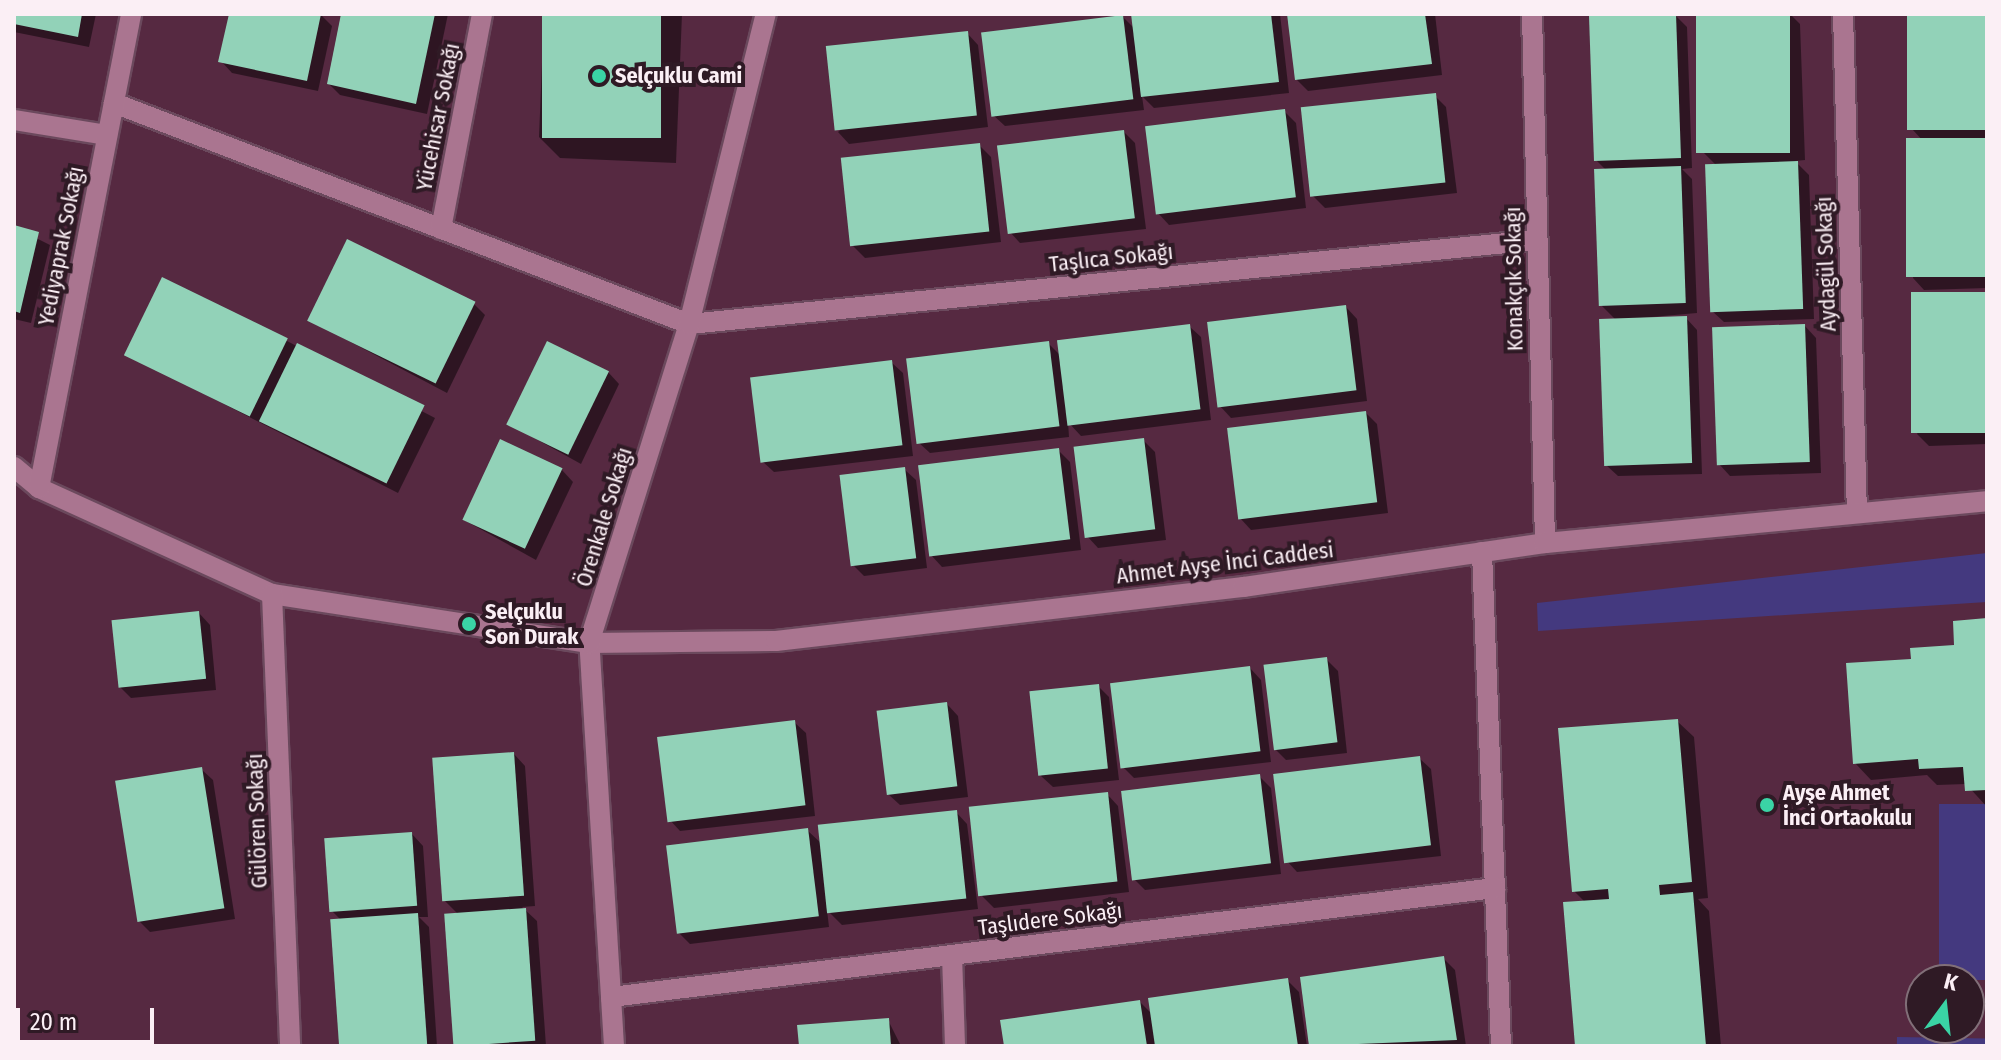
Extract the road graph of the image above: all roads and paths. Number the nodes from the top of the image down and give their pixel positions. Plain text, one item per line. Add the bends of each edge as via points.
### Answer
1 (131, 14) edge
2 (482, 14) edge
3 (766, 14) edge
4 (1532, 14) edge
5 (1843, 14) edge
6 (114, 103) junction
7 (14, 120) edge
8 (107, 135) junction
9 (441, 229) junction
10 (1537, 240) junction
11 (689, 324) junction
12 (14, 467) edge
13 (39, 488) junction
14 (1987, 501) edge
15 (1857, 513) junction
16 (1545, 543) junction
17 (1482, 552) junction
18 (272, 594) junction
19 (589, 643) junction
20 (1495, 888) junction
21 (952, 955) junction
22 (611, 997) junction
23 (290, 1046) edge
24 (614, 1046) edge
25 (955, 1046) edge
26 (1501, 1046) edge

1 - 6 street, Yediyaprak Sokağı
2 - 9 street, Yücehisar Sokağı
3 - 11 street, Örenkale Sokağı
4 - 10 street, Konakçık Sokağı
5 - 15 street, Aydagül Sokağı
6 - 8 street, Yediyaprak Sokağı
6 - 9 street
7 - 8 street
8 - 13 street, Yediyaprak Sokağı
9 - 11 street
10 - 11 street, Taşlıca Sokağı
10 - 16 street, Konakçık Sokağı
11 - 19 street, Örenkale Sokağı
12 - 13 street, Ahmet Ayşe İnci Caddesi
13 - 18 street, Ahmet Ayşe İnci Caddesi
14 - 15 street, Ahmet Ayşe İnci Caddesi
15 - 16 street, Ahmet Ayşe İnci Caddesi
16 - 17 street, Ahmet Ayşe İnci Caddesi
17 - 19 street, Ahmet Ayşe İnci Caddesi via 776,641
17 - 20 street
18 - 19 street, Ahmet Ayşe İnci Caddesi
18 - 23 street, Gülören Sokağı
19 - 22 street, Örenkale Sokağı
20 - 21 street, Taşlıdere Sokağı
20 - 26 street
21 - 22 street, Taşlıdere Sokağı
21 - 25 street
22 - 24 street, Örenkale Sokağı

